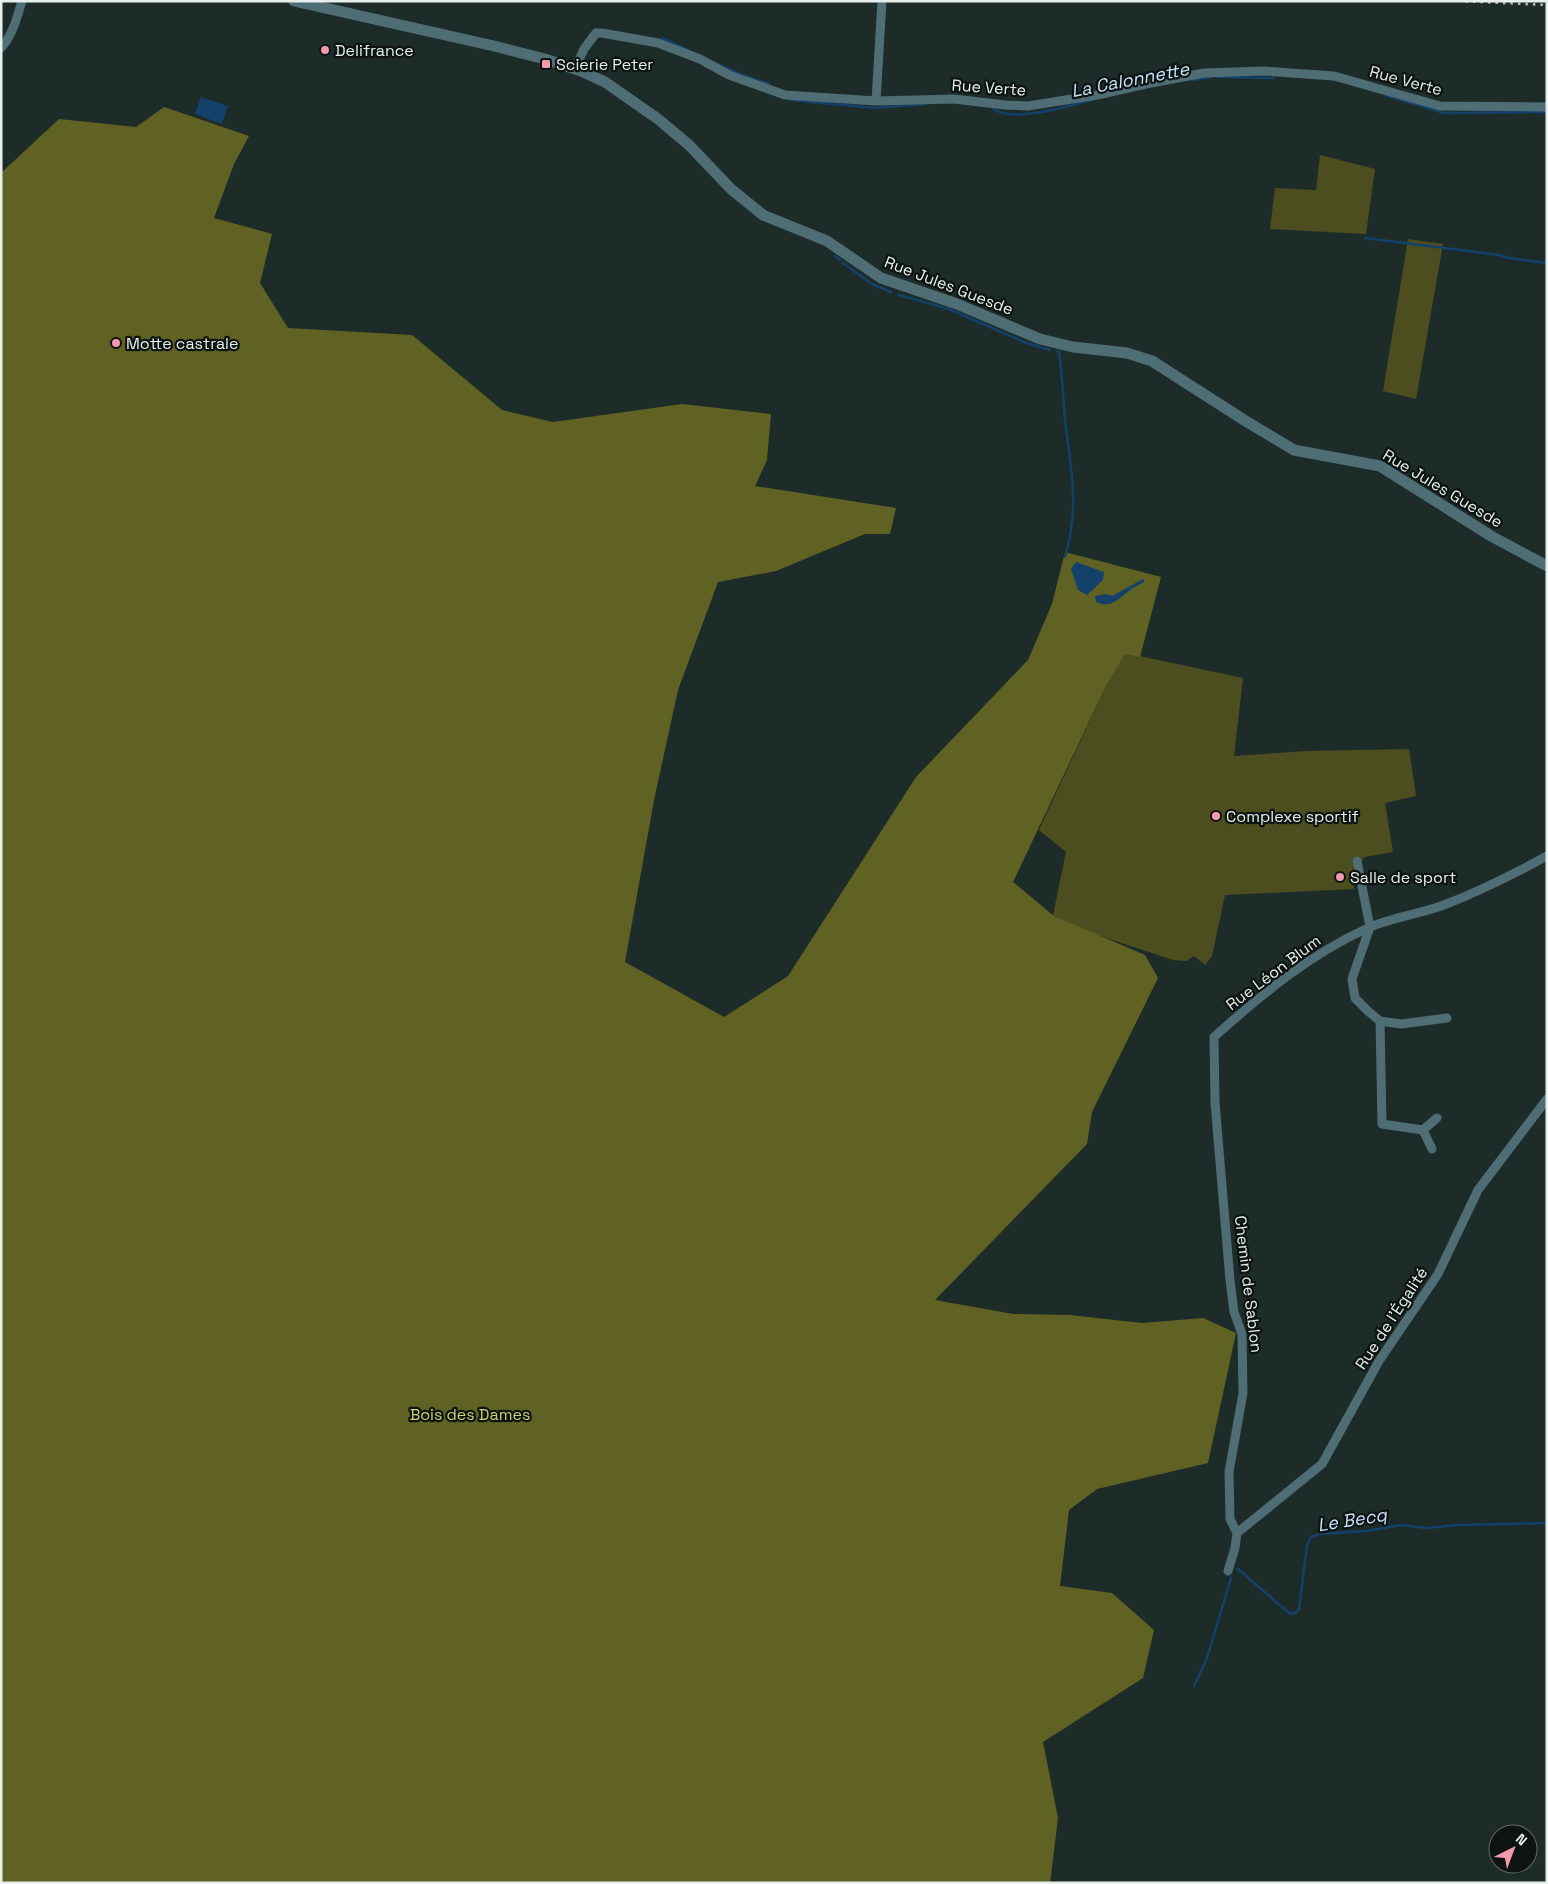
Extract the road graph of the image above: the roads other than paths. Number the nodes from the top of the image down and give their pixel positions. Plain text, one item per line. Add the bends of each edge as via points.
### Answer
1 (22, 1) edge
2 (294, 1) edge
3 (882, 1) edge
4 (1, 48) edge
5 (575, 69) junction
6 (876, 101) junction
7 (1547, 107) edge
8 (1547, 566) edge
9 (1547, 856) edge
10 (1358, 861) dead end
11 (1370, 928) junction
12 (1447, 1018) dead end
13 (1380, 1021) junction
14 (1214, 1037) joint
15 (1547, 1099) edge
16 (1437, 1118) dead end
17 (1423, 1130) junction
18 (1432, 1148) dead end
19 (1236, 1533) junction
20 (1228, 1571) dead end

1 - 4 street via 13,28
2 - 5 street, Rue Jules Guesde via 494,46
3 - 6 street
5 - 6 street, Rue Verte via 589,40 596,33 602,33 658,43 700,59 729,75 785,95
5 - 8 street, Rue Jules Guesde via 605,82 658,118 689,145 730,189 763,215 827,241 881,278 957,304 1040,339 1073,347 1127,353 1152,361 1294,450 1380,466 1491,536
6 - 7 street, Rue Verte via 954,99 1028,106 1097,96 1204,73 1264,72 1334,76 1440,106
9 - 11 street, Rue Léon Blum via 1511,876 1443,905
10 - 11 street
11 - 13 street via 1352,979 1355,998
11 - 14 street, Rue Léon Blum via 1324,951 1257,999
12 - 13 street via 1401,1024
13 - 17 street via 1382,1124
14 - 19 street, Chemin de Sablon via 1214,1103 1230,1280 1234,1312 1242,1334 1243,1393 1228,1472 1230,1519
15 - 19 street, Rue de l'Égalité via 1478,1190 1438,1274 1379,1362 1322,1464
16 - 17 street
17 - 18 street
19 - 20 street

